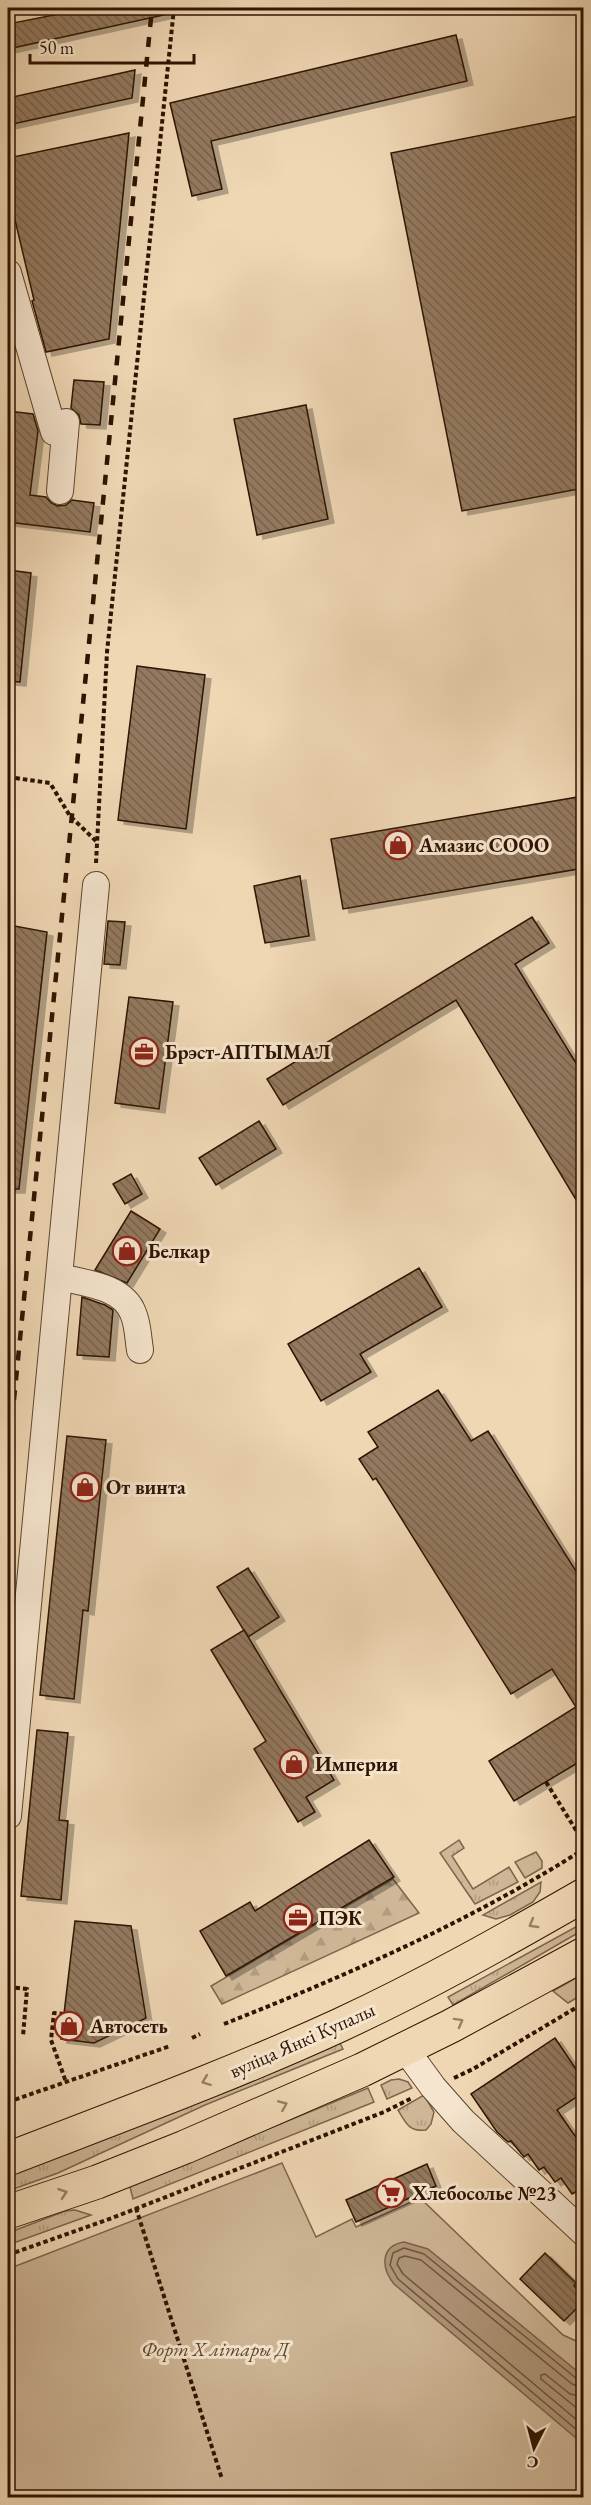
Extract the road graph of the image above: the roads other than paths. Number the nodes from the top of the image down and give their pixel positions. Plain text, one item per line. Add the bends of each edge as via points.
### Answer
1 (8, 273) edge
2 (60, 491) dead end
3 (96, 885) road end
4 (60, 1277) junction
5 (140, 1350) dead end
6 (8, 1816) edge
7 (584, 1895) edge
8 (584, 1954) edge
9 (384, 2004) junction
10 (406, 2050) junction
11 (8, 2158) edge
12 (8, 2212) edge
13 (584, 2233) edge

1 - 2 lane via 54,432 65,428
3 - 4 lane
4 - 5 lane via 104,1289 130,1305
4 - 6 lane
7 -> 9 main road, вуліца Янкі Купалы via 486,1952
10 -> 8 main road
9 - 10 main road
9 -> 11 main road, вуліца Янкі Купалы via 232,2071
12 -> 10 main road via 184,2147
10 - 13 lane via 463,2121

